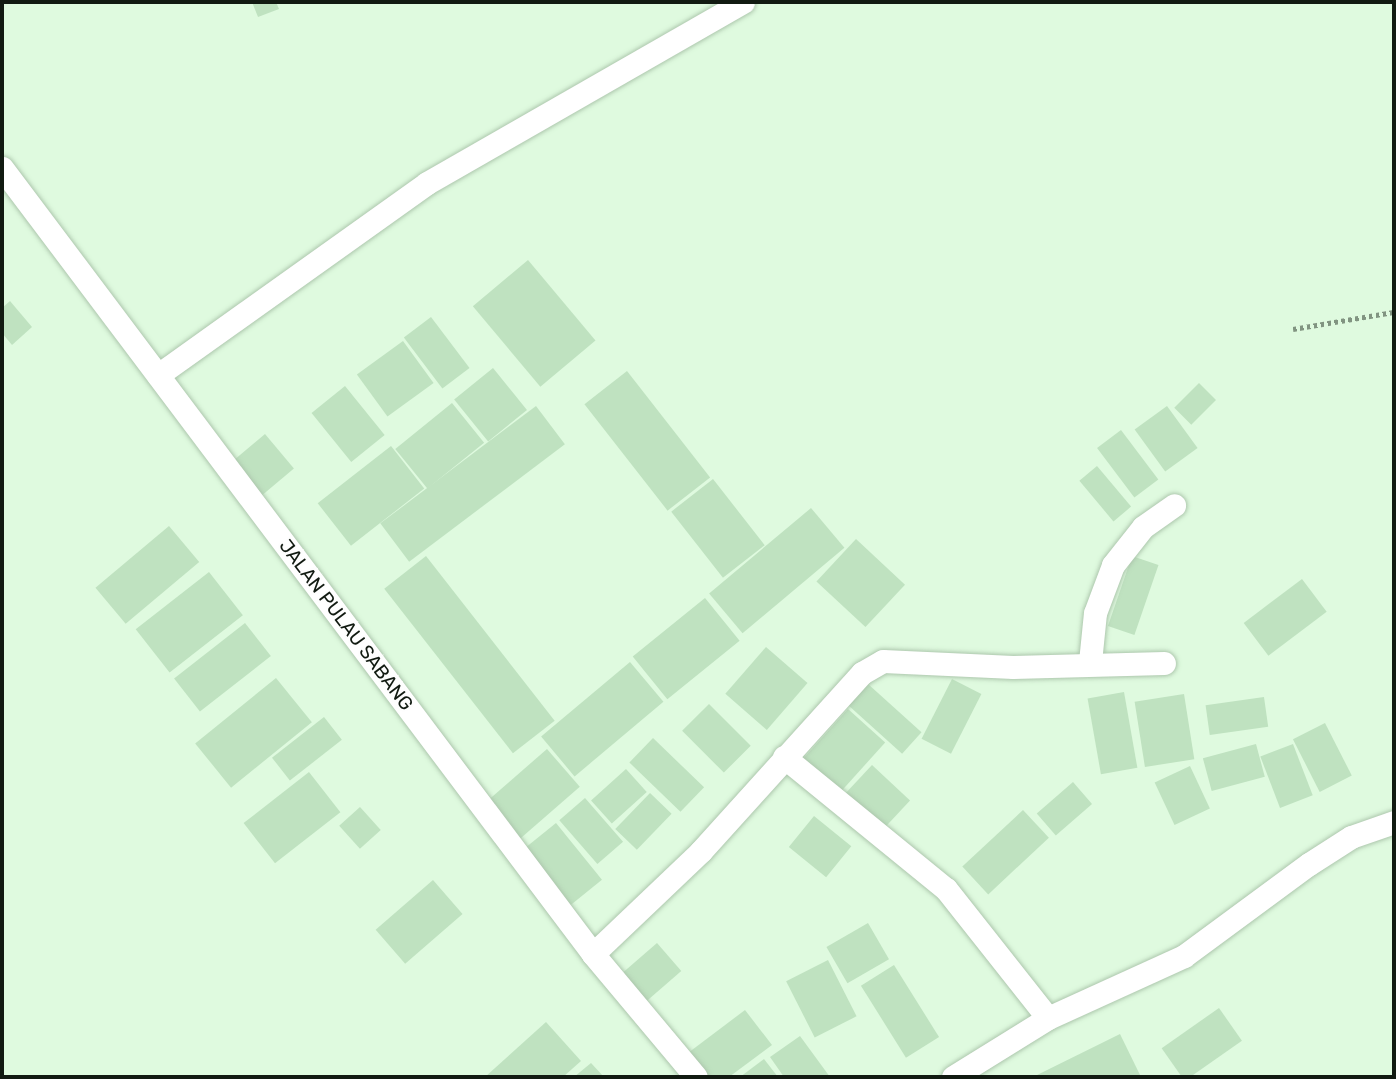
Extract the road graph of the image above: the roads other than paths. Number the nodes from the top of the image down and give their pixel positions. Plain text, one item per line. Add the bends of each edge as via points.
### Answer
1 (743, 2) edge
2 (2, 168) edge
3 (158, 375) junction
4 (1174, 505) dead end
5 (1090, 662) junction
6 (1164, 663) dead end
7 (784, 757) junction
8 (1394, 822) edge
9 (593, 954) junction
10 (1048, 1017) junction
11 (696, 1077) edge
12 (953, 1077) edge

1 - 3 street via 427,183
2 - 3 street, JALAN PULAU SABANG
3 - 9 street, JALAN PULAU SABANG
4 - 5 street via 1143,527 1112,565 1095,613
5 - 6 street
5 - 7 street via 1013,667 883,661 862,673
7 - 9 street via 701,851
7 - 10 street via 946,889
8 - 10 street via 1351,837 1184,957
9 - 11 street, JALAN PULAU SABANG
10 - 12 street

